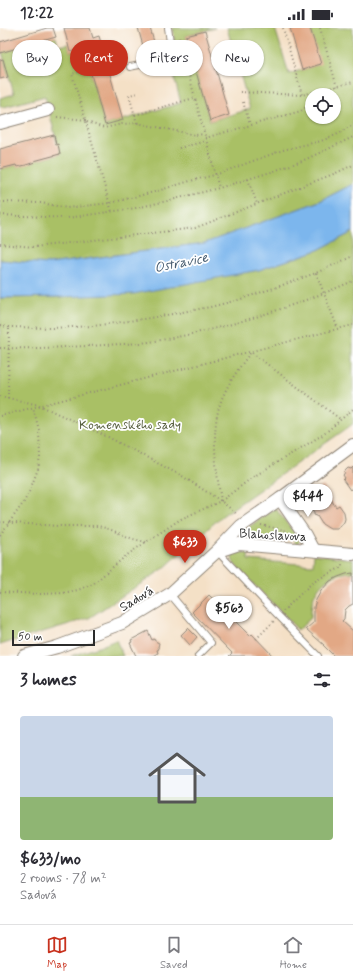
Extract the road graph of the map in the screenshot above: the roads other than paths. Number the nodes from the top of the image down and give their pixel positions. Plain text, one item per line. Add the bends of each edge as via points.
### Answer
1 (168, 28) edge
2 (130, 67) dead end
3 (48, 110) road end
4 (0, 123) edge
5 (353, 445) edge
6 (280, 499) junction
7 (313, 550) junction
8 (217, 551) junction
9 (347, 553) edge
10 (170, 594) junction
11 (314, 655) edge
12 (24, 656) edge
13 (198, 656) edge

1 - 2 lane via 170,42 167,54 162,58
3 - 4 street
5 - 6 street, Sadová
6 - 7 street
6 - 8 street, Sadová via 241,526
7 - 8 street, Blahoslavova via 239,544
7 - 9 street, Blahoslavova
8 - 10 street, Sadová
8 - 11 lane
10 - 12 street, Sadová via 122,623 57,647
10 - 13 lane via 211,643

